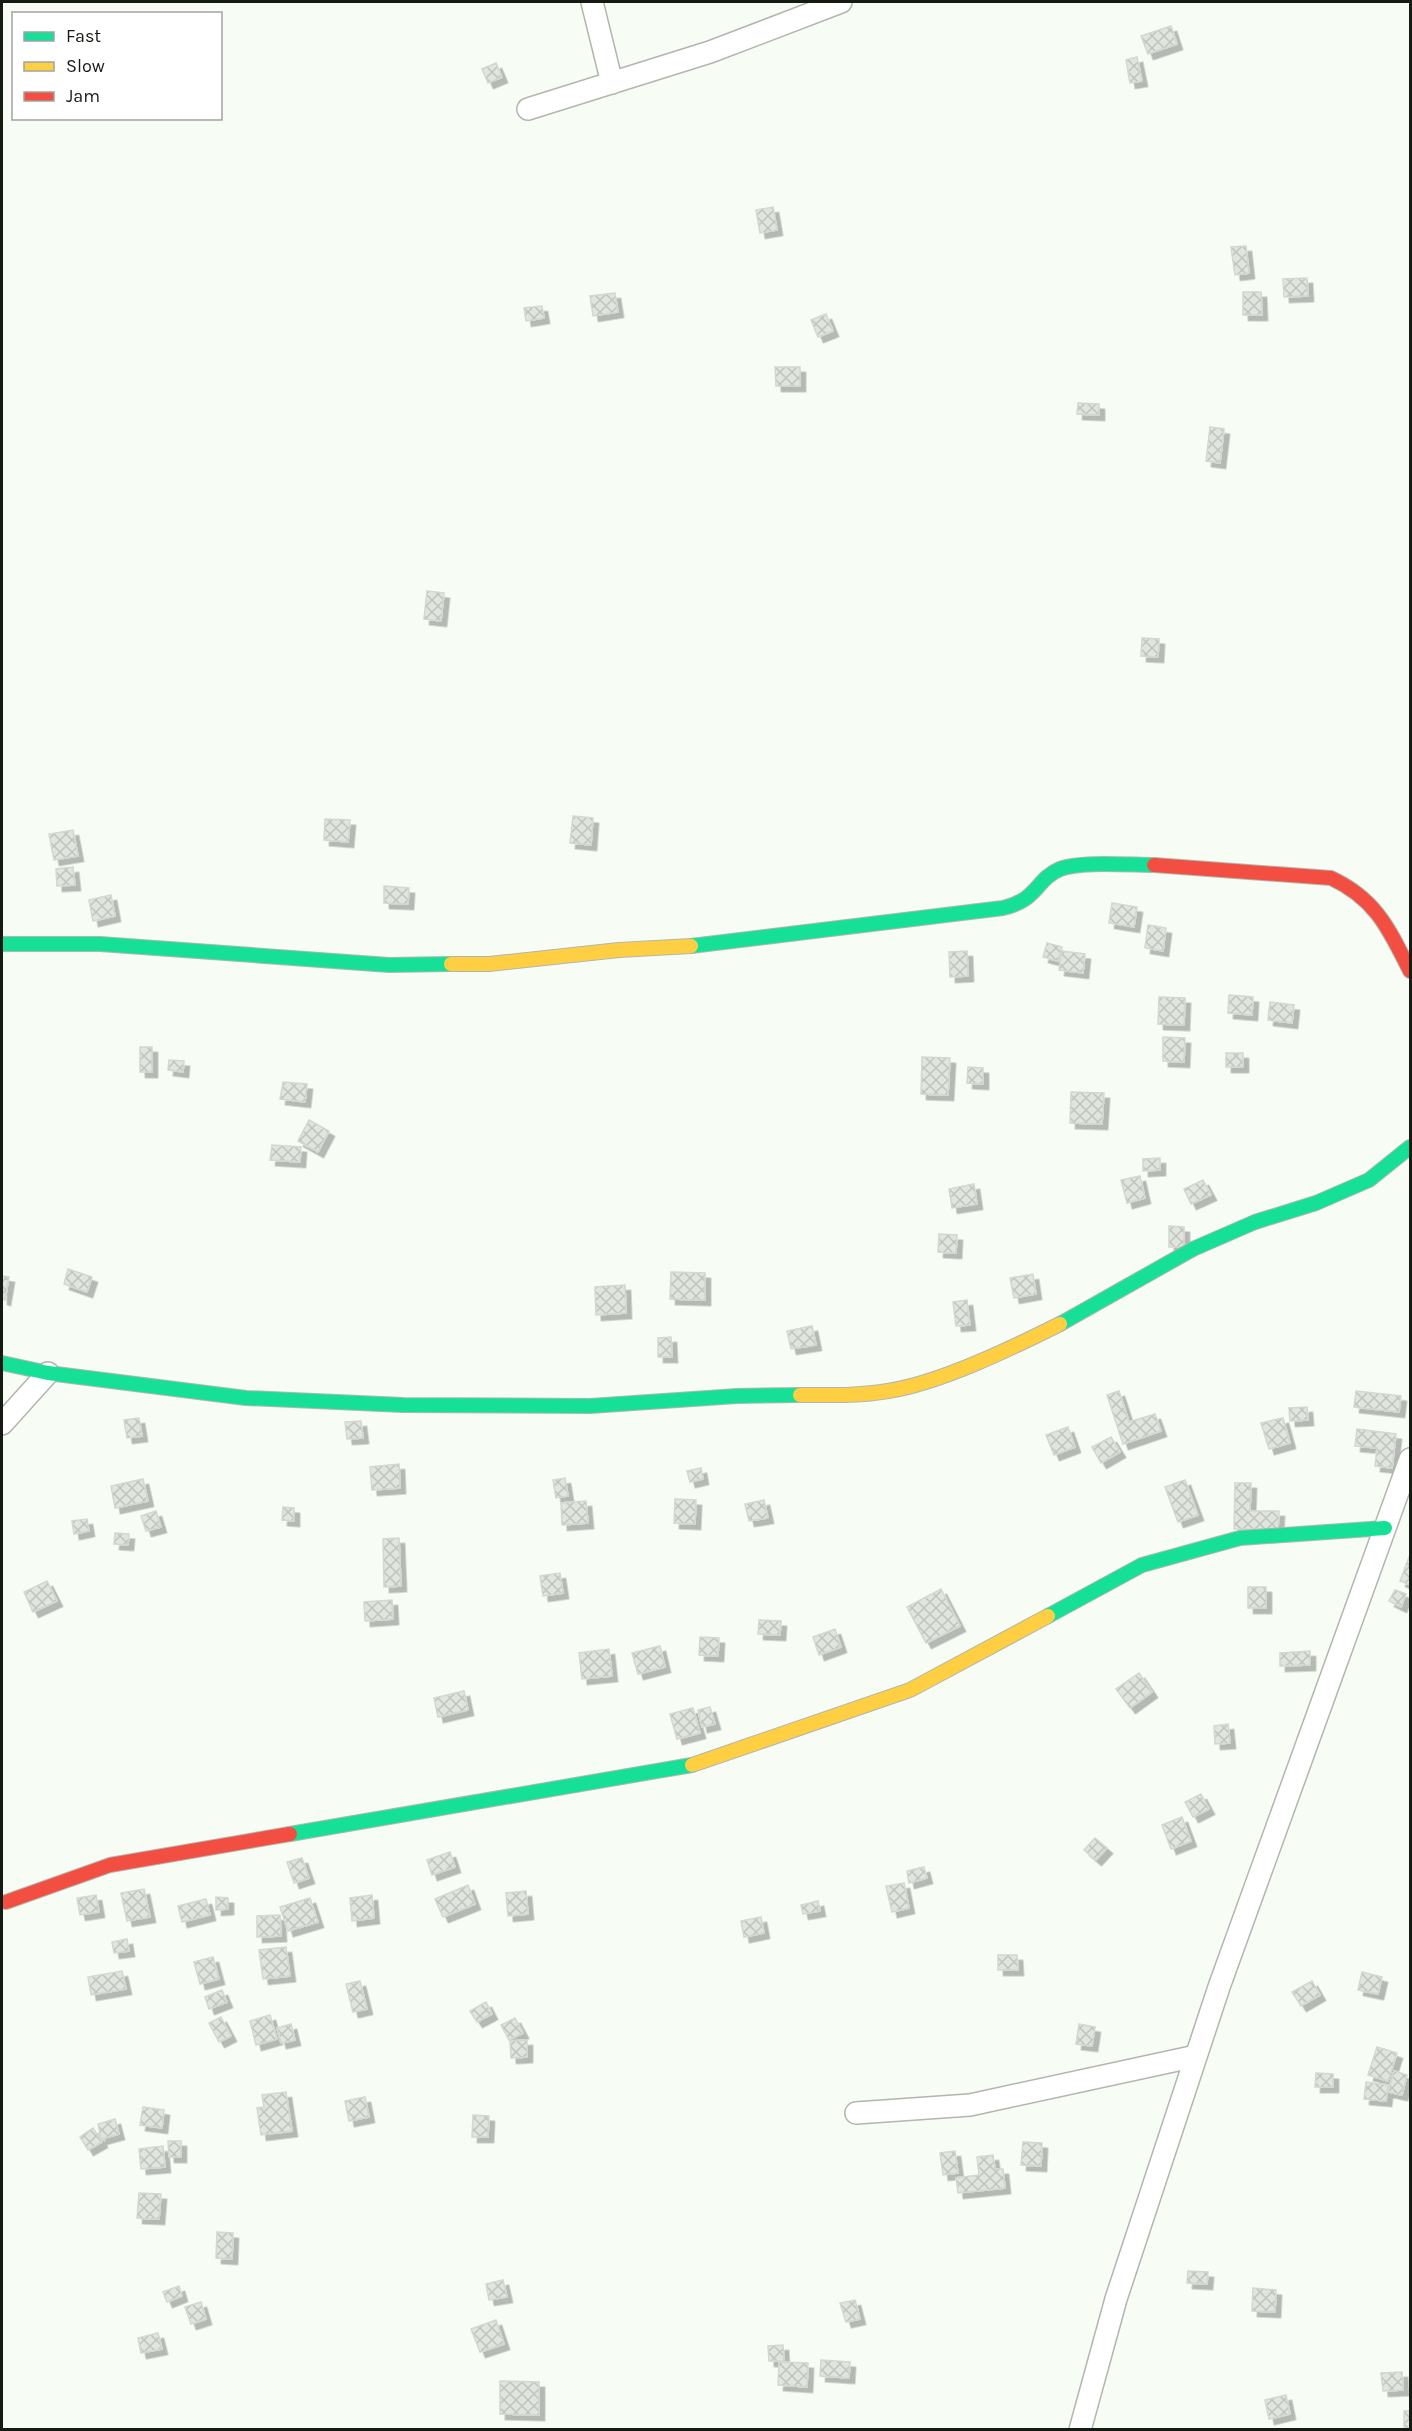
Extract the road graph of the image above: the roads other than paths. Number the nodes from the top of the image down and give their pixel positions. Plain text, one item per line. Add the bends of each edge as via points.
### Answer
1 (592, 2) edge
2 (841, 2) edge
3 (612, 83) junction
4 (528, 109) dead end
5 (2, 944) edge
6 (1410, 971) edge
7 (1410, 1147) edge
8 (2, 1363) edge
9 (48, 1373) junction
10 (2, 1424) edge
11 (1410, 1459) edge
12 (1385, 1528) junction
13 (6, 1902) dead end
14 (1196, 2056) junction
15 (856, 2113) dead end
16 (1080, 2430) edge

1 - 3 street
2 - 3 street via 710,52
3 - 4 street
5 - 6 street via 100,944 389,965 489,964 701,946 979,911 1023,902 1047,876 1062,868 1172,865 1331,878 1351,886 1377,911
7 - 9 street via 1369,1180 1194,1249 1029,1341 937,1378 890,1391 590,1406 403,1405 246,1398
8 - 9 street
9 - 10 street
11 - 12 street
12 - 13 street via 1240,1538 1142,1565 910,1690 694,1765 110,1865
12 - 14 street
14 - 15 street via 969,2105
14 - 16 street via 1116,2299

